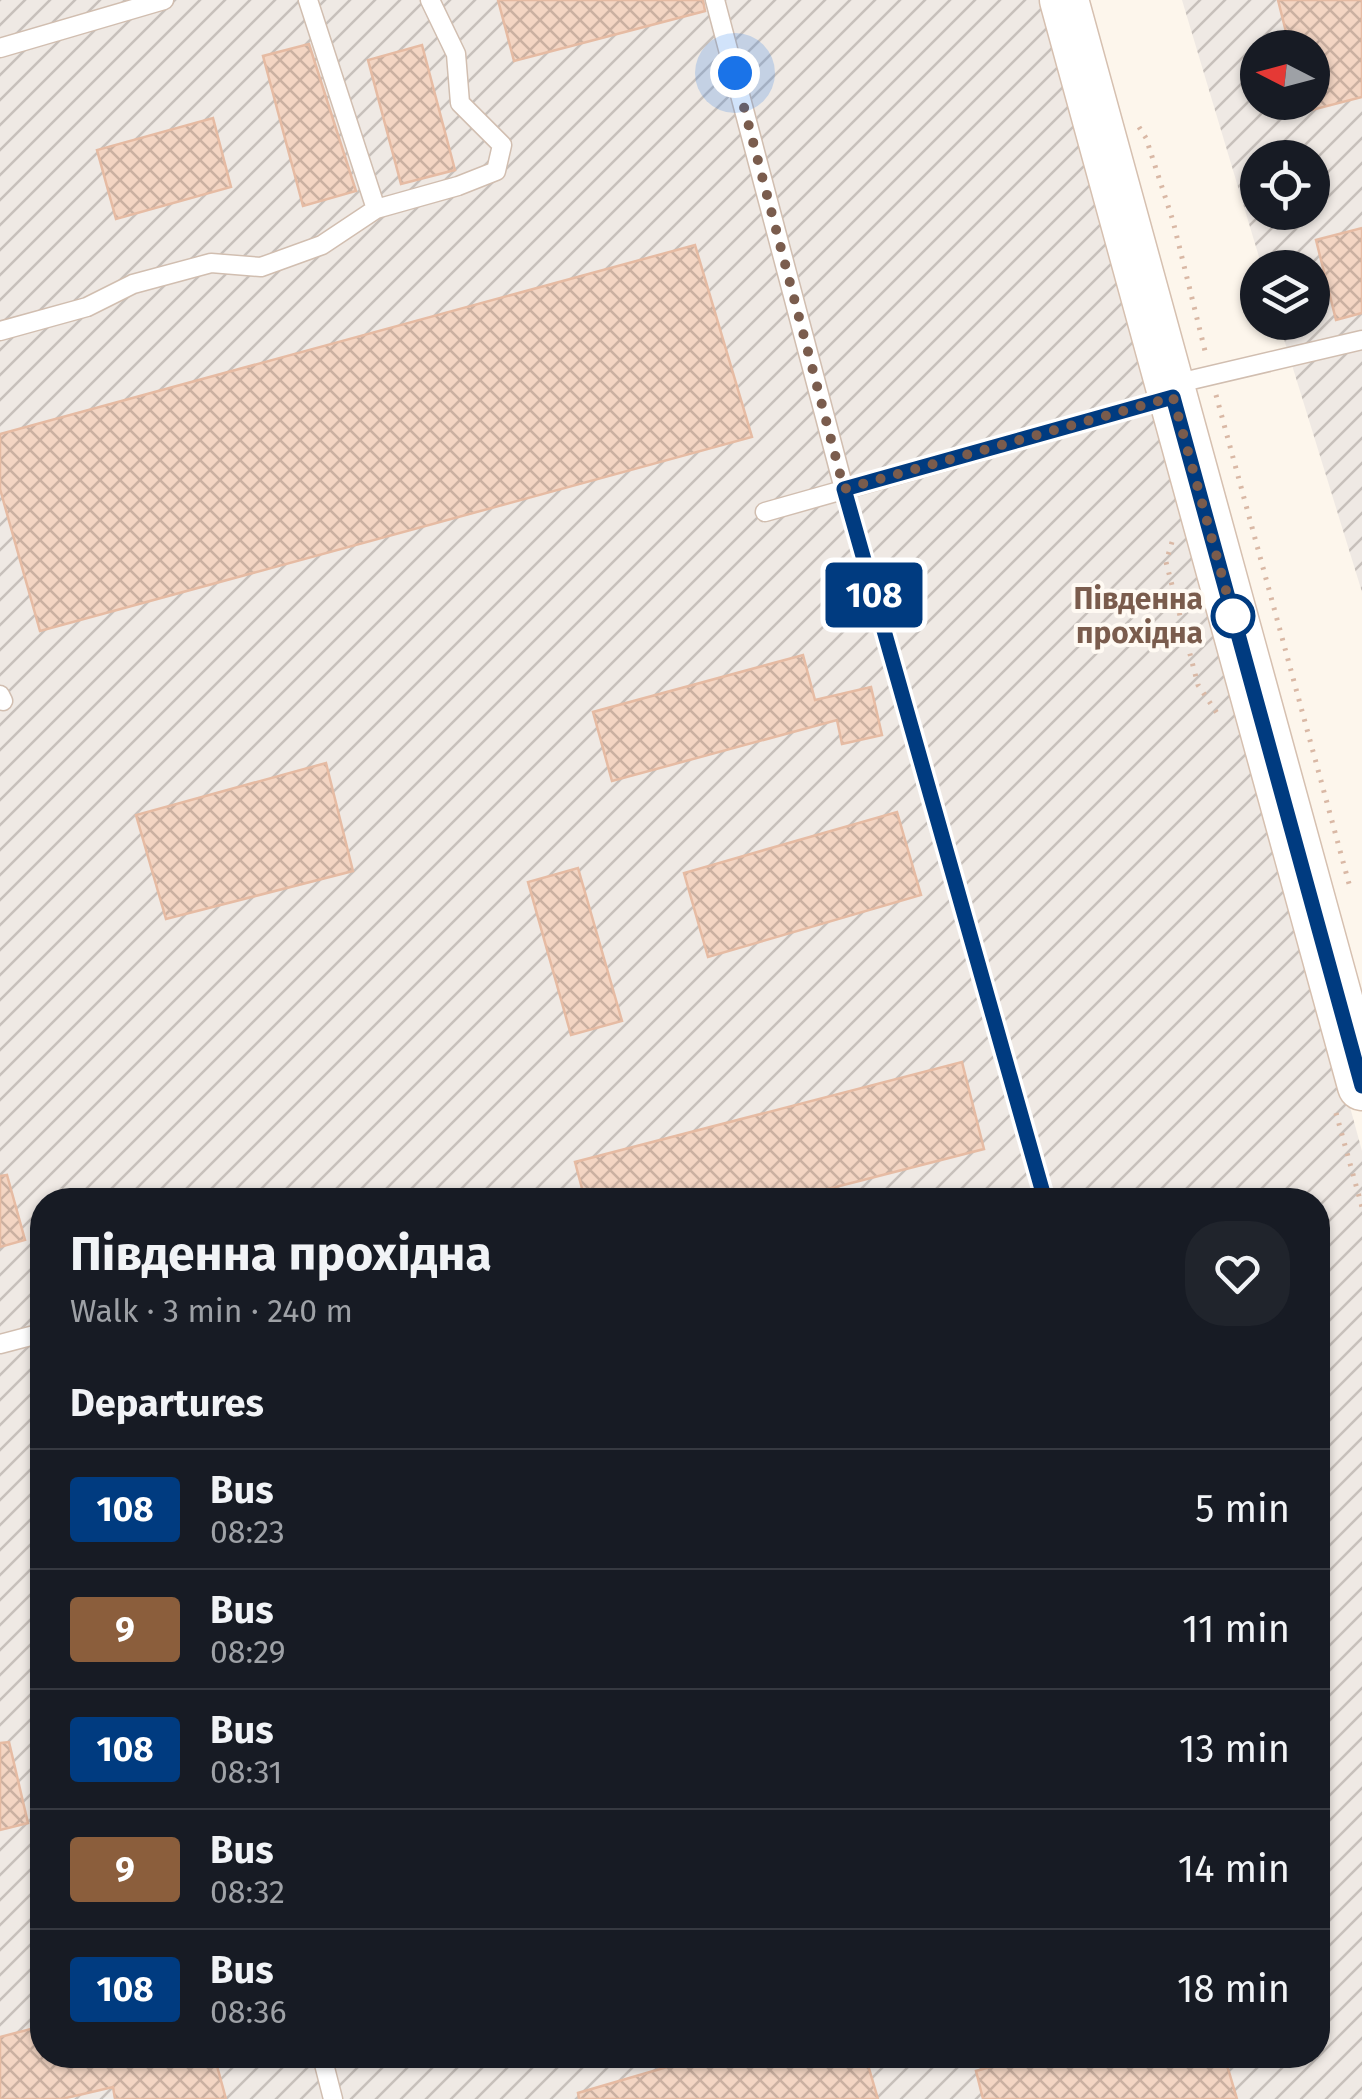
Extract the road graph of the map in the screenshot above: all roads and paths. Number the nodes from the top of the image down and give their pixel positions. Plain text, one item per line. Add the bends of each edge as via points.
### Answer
1 (164, 0) edge
2 (308, 0) edge
3 (430, 0) edge
4 (716, 0) edge
5 (1064, 0) edge
6 (0, 48) edge
7 (1131, 115) dead end
8 (376, 209) junction
9 (0, 331) edge
10 (1362, 340) edge
11 (1184, 386) junction
12 (844, 489) junction
13 (765, 512) dead end
14 (1352, 894) dead end
15 (1362, 1086) edge
16 (1042, 1188) edge
17 (30, 1336) edge
18 (0, 1344) edge
19 (325, 2068) edge
20 (334, 2099) edge

1 - 6 lane
2 - 8 lane
3 - 8 lane via 456,54 460,103 502,145 496,171
4 - 12 lane
5 - 11 main road
7 - 11 path via 1146,138 1173,221
8 - 9 lane via 322,244 261,267 211,263
10 - 11 lane
11 - 12 lane
11 - 14 path
11 - 15 main road
12 - 13 lane
12 - 16 lane
17 - 18 lane
19 - 20 lane

